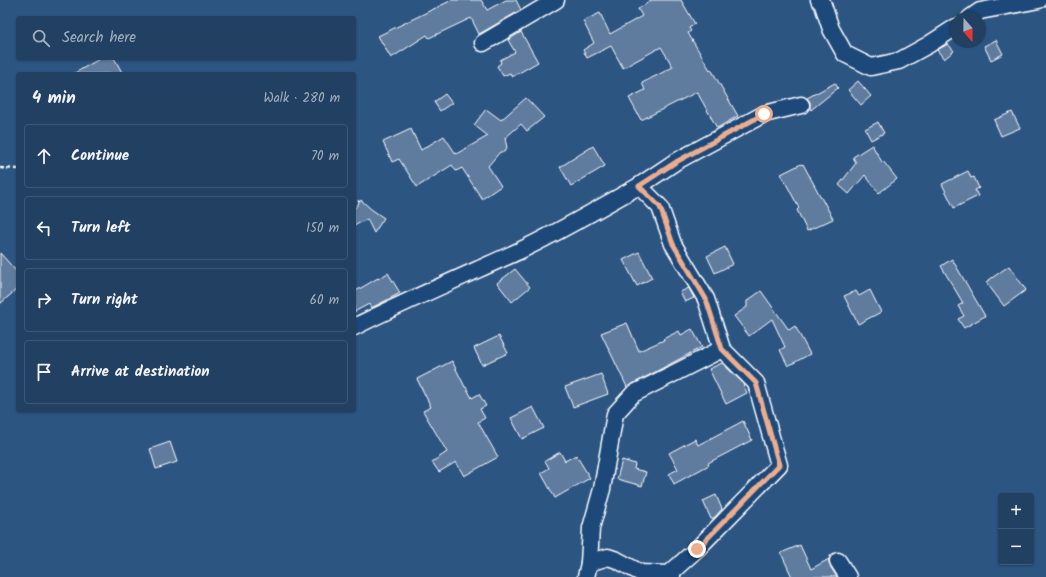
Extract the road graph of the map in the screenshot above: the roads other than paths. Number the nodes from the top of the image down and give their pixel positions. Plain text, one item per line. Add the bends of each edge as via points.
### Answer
1 (556, 0) edge
2 (819, 0) edge
3 (1039, 0) edge
4 (980, 12) edge
5 (950, 31) edge
6 (483, 43) dead end
7 (801, 105) dead end
8 (639, 186) junction
9 (356, 326) edge
10 (722, 349) junction
11 (838, 561) dead end
12 (588, 570) edge
13 (668, 576) edge
14 (848, 577) edge

1 - 6 street
2 - 5 street via 845,54 871,67 899,60
3 - 4 street
7 - 8 street via 764,114 676,162
8 - 9 street via 551,235
8 - 10 street via 660,207 673,244 706,299
10 - 12 street via 633,394 615,414 602,489 591,528
10 - 13 street via 756,383 779,465
11 - 14 street
12 - 13 street via 608,557 641,573

